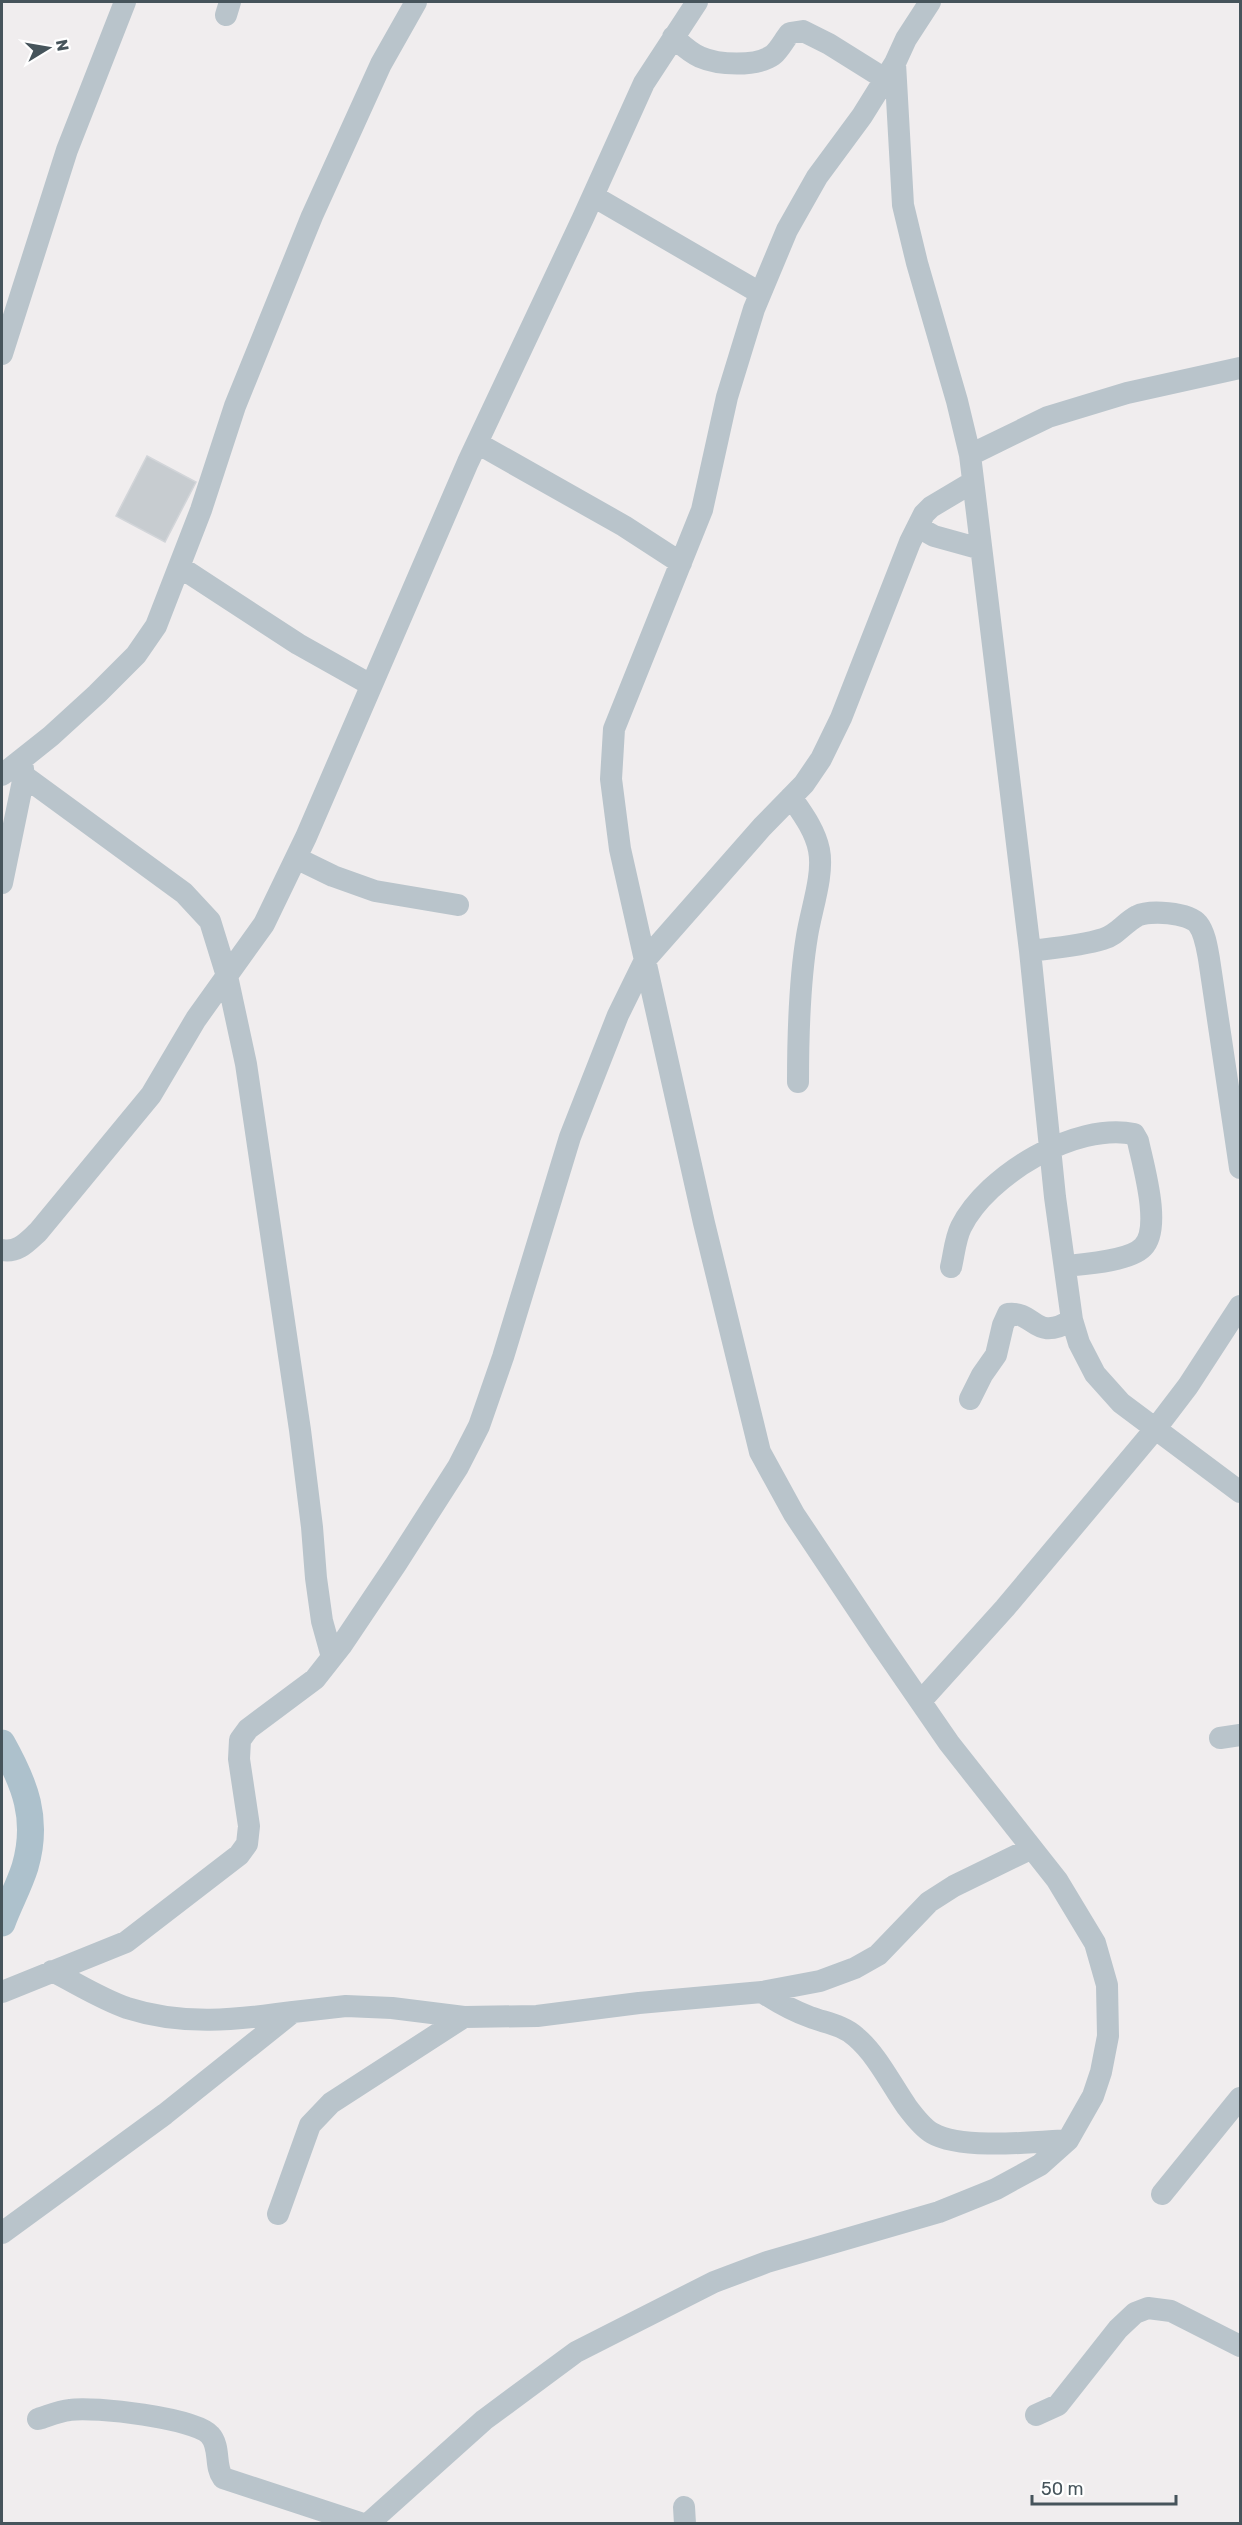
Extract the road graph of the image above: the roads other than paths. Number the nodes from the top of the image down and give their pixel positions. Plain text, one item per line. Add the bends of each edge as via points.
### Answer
1 (125, 2) edge
2 (416, 2) edge
3 (697, 2) edge
4 (930, 2) edge
5 (673, 38) junction
6 (890, 71) junction
7 (593, 196) junction
8 (760, 293) junction
9 (2, 354) edge
10 (1240, 368) edge
11 (477, 443) junction
12 (970, 455) junction
13 (973, 482) junction
14 (918, 527) junction
15 (981, 549) junction
16 (681, 563) junction
17 (180, 567) junction
18 (371, 685) junction
19 (23, 767) junction
20 (2, 775) edge
21 (791, 797) junction
22 (296, 858) junction
23 (2, 883) edge
24 (458, 905) dead end
25 (1030, 951) junction
26 (645, 960) junction
27 (227, 976) junction
28 (798, 1082) dead end
29 (1050, 1149) junction
30 (1240, 1168) edge
31 (2, 1250) edge
32 (1066, 1266) junction
33 (951, 1267) dead end
34 (1240, 1306) edge
35 (1072, 1320) junction
36 (970, 1399) dead end
37 (1156, 1428) junction
38 (1240, 1492) edge
39 (332, 1657) junction
40 (921, 1701) junction
41 (2, 1743) edge
42 (1030, 1849) junction
43 (2, 1923) edge
44 (52, 1971) junction
45 (2, 1992) edge
46 (762, 1992) junction
47 (293, 2012) junction
48 (464, 2017) junction
49 (1240, 2098) edge
50 (1068, 2140) junction
51 (1162, 2194) dead end
52 (278, 2214) dead end
53 (2, 2233) edge
54 (1240, 2346) edge
55 (1036, 2415) dead end
56 (38, 2419) dead end
57 (363, 2523) edge
58 (368, 2523) edge

1 - 9 street via 67,150
2 - 17 street via 381,64 312,216 235,406
3 - 5 street
4 - 6 street
5 - 6 street via 699,57 756,61 775,53 790,33 803,31
5 - 7 street via 644,82
6 - 8 street via 817,177 792,221
6 - 12 street via 903,205
7 - 8 street
7 - 11 street
8 - 16 street via 727,397 702,510
10 - 12 street via 1127,393 1048,417
11 - 16 street
11 - 18 street
12 - 13 street
13 - 14 street via 931,507
13 - 15 street
14 - 15 street via 934,536
14 - 21 street via 841,718 821,759
15 - 25 street
16 - 26 street via 614,729 610,779 620,849
17 - 18 street via 298,644
17 - 19 street via 156,626 136,655
18 - 22 street
19 - 20 street
19 - 23 street
19 - 27 street via 198,906 210,921
21 - 26 street
21 - 28 street via 808,821 819,850 818,885 807,936
22 - 24 street via 375,891
22 - 27 street via 264,924
25 - 29 street
25 - 30 street via 1103,939 1146,912 1189,918 1197,923 1209,958
26 - 39 street via 618,1015 570,1137 504,1357 479,1426 409,1545
26 - 40 street via 760,1452 794,1514
27 - 31 street via 151,1095 38,1232 21,1248
27 - 39 street via 246,1064 301,1441 322,1621
29 - 32 street
29 - 32 street via 1113,1131 1134,1134 1151,1211 1149,1236 1141,1249 1125,1256
29 - 33 street via 1007,1175 973,1207 960,1229
32 - 35 street
34 - 37 street
35 - 36 street via 1050,1328 1037,1327 1017,1313 1008,1314 996,1355
35 - 37 street via 1095,1374 1121,1403
37 - 38 street
37 - 40 street
39 - 44 street via 315,1679 248,1729 240,1740 249,1826 247,1844 239,1855 126,1942
40 - 42 street
41 - 43 main road via 23,1785 31,1814 24,1868
42 - 46 street via 929,1902 878,1955 855,1968 820,1981
42 - 50 street via 1057,1880 1095,1943 1107,1985 1108,2036 1101,2072 1093,2096
44 - 45 street
44 - 47 street via 125,2007 162,2018 197,2022
46 - 48 street via 537,2016
46 - 50 street via 855,2036 911,2112 932,2133 954,2140 1003,2143
47 - 48 street via 346,2006
47 - 53 street via 165,2114
48 - 52 street via 321,2112 310,2125
49 - 51 street
50 - 58 street via 1040,2165 996,2189 939,2212 767,2262 714,2282 576,2352 484,2420
54 - 55 street via 1172,2311 1148,2308 1135,2313 1118,2329 1058,2405
56 - 57 street via 95,2408 198,2427 214,2441 223,2478

